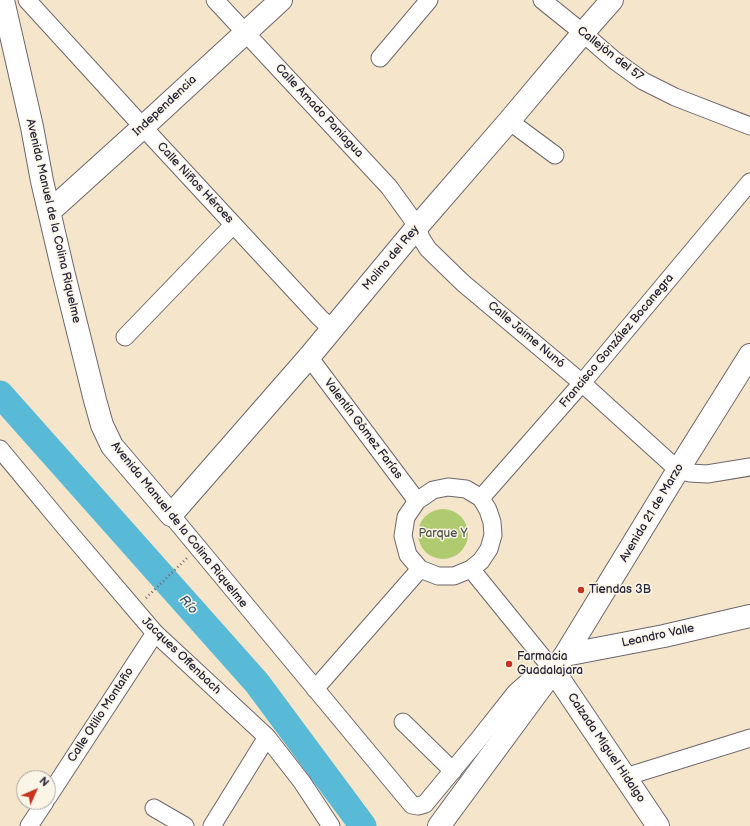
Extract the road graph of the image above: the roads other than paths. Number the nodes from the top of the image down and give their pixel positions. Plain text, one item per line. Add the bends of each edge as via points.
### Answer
1 (3, 0) edge
2 (27, 0) edge
3 (215, 0) edge
4 (281, 0) edge
5 (429, 0) edge
6 (542, 0) edge
7 (612, 0) edge
8 (245, 32) junction
9 (583, 33) junction
10 (380, 58) dead end
11 (508, 121) junction
12 (750, 126) edge
13 (143, 128) junction
14 (554, 156) dead end
15 (750, 182) edge
16 (49, 212) junction
17 (233, 225) junction
18 (417, 227) junction
19 (332, 329) junction
20 (125, 337) dead end
21 (750, 355) edge
22 (309, 357) junction
23 (582, 383) junction
24 (0, 449) edge
25 (750, 466) edge
26 (678, 470) junction
27 (481, 498) junction
28 (417, 500) junction
29 (171, 515) junction
30 (420, 569) junction
31 (470, 570) junction
32 (750, 616) edge
33 (155, 633) junction
34 (559, 663) junction
35 (315, 689) junction
36 (403, 722) dead end
37 (267, 737) junction
38 (750, 738) edge
39 (453, 771) junction
40 (625, 777) junction
41 (56, 785) edge
42 (154, 808) dead end
43 (40, 810) edge
44 (29, 826) edge
45 (185, 826) edge
46 (212, 826) edge
47 (331, 826) edge
48 (439, 826) edge
49 (658, 826) edge

1 - 16 street, Avenida Manuel de la Colina Riquelme
2 - 13 street, Calle Niños Héroes
3 - 8 street, Calle Amado Paniagua
4 - 8 street, Independencia
5 - 10 street
6 - 9 street, Callejón del 57
7 - 9 street, Molino del Rey
8 - 13 street, Independencia
8 - 18 street, Calle Amado Paniagua via 389,187
9 - 11 street, Molino del Rey
9 - 12 street, Callejón del 57 via 643,81 675,97
11 - 14 street
11 - 18 street, Molino del Rey
13 - 16 street, Independencia
13 - 17 street, Calle Niños Héroes
15 - 23 street, Francisco González Bocanegra
16 - 29 street, Avenida Manuel de la Colina Riquelme via 102,425 112,446
17 - 19 street, Calle Niños Héroes
17 - 20 street
18 - 19 street, Molino del Rey
18 - 23 street, Calle Jaime Nunó via 420,238 428,249 463,283
19 - 22 street, Molino del Rey
21 - 26 street, Avenida 21 de Marzo
22 - 28 street, Valentín Gómez Farías
22 - 29 street, Molino del Rey
23 - 26 street, Calle Jaime Nunó
23 - 27 street, Francisco González Bocanegra
24 - 33 street, Jacques Offenbach
25 - 26 street via 707,474
26 - 34 street, Avenida 21 de Marzo
27 - 28 street via 466,489 448,487 433,490
27 - 31 street via 492,522 493,535 489,549
28 - 30 street via 406,517 403,536 408,555
29 - 35 street, Avenida Manuel de la Colina Riquelme
30 - 31 street via 438,576 454,576
30 - 35 street
31 - 34 street
32 - 34 street, Leandro Valle
33 - 37 street, Jacques Offenbach
33 - 41 street, Calle Otilio Montaño
34 - 39 street via 533,677 516,692
34 - 40 street, Calzada Miguel Hidalgo
34 - 48 street, Avenida 21 de Marzo
35 - 39 street, Avenida Manuel de la Colina Riquelme via 412,805 425,804
36 - 39 street
37 - 46 street
37 - 47 street, Jacques Offenbach via 302,782
38 - 40 street
40 - 49 street, Calzada Miguel Hidalgo
42 - 45 street
43 - 44 street

